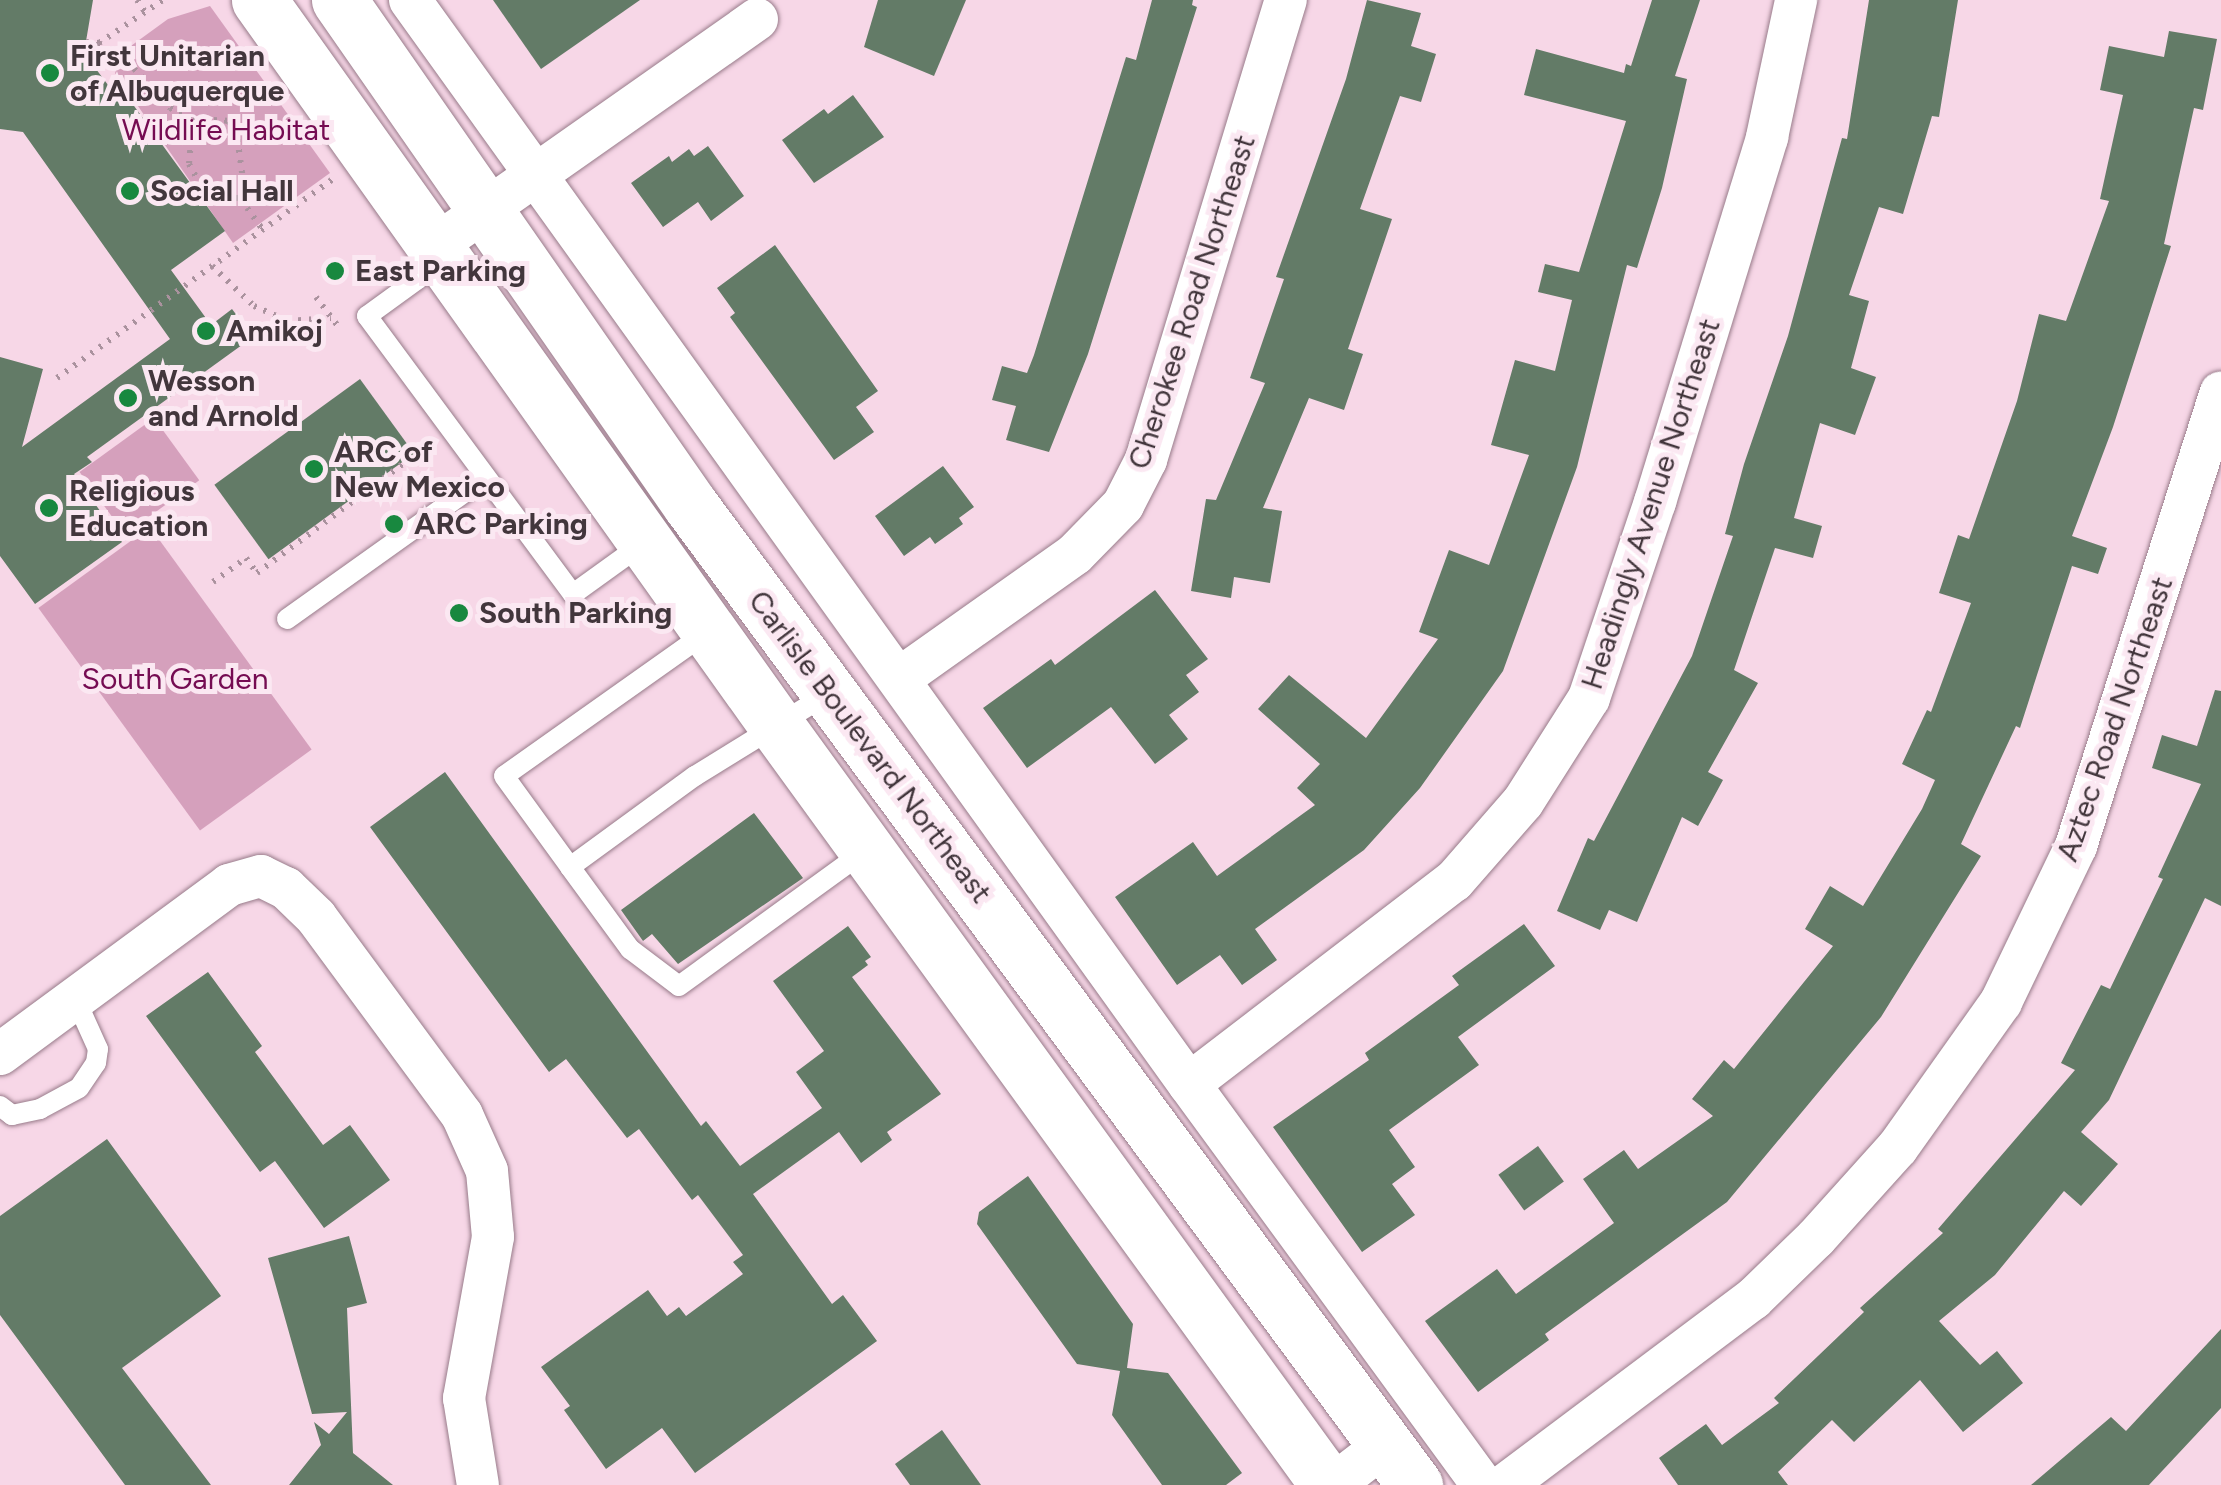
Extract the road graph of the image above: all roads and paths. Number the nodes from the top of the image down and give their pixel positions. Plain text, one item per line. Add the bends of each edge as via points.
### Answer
1 (137, 0) edge
2 (162, 0) edge
3 (259, 0) edge
4 (339, 0) edge
5 (410, 0) edge
6 (1286, 0) edge
7 (1796, 0) edge
8 (145, 12) junction
9 (756, 19) dead end
10 (86, 42) dead end
11 (100, 43) junction
12 (193, 119) junction
13 (537, 172) junction
14 (341, 173) dead end
15 (246, 197) junction
16 (482, 210) junction
17 (264, 230) junction
18 (434, 247) junction
19 (212, 266) junction
20 (316, 297) dead end
21 (331, 318) junction
22 (342, 332) dead end
23 (57, 378) dead end
24 (2221, 392) edge
25 (418, 434) dead end
26 (486, 477) junction
27 (646, 542) junction
28 (213, 582) dead end
29 (287, 620) dead end
30 (710, 631) junction
31 (900, 678) junction
32 (830, 693) junction
33 (776, 726) junction
34 (866, 850) junction
35 (570, 867) junction
36 (74, 998) junction
37 (0, 1054) edge
38 (1189, 1084) junction
39 (0, 1106) edge
40 (1400, 1465) edge
41 (478, 1485) edge
42 (1331, 1485) edge
43 (1484, 1485) edge
44 (1505, 1485) edge

1 - 8 path
2 - 8 path
3 - 18 main road, Carlisle Boulevard Northeast
4 - 16 main road, Carlisle Boulevard Northeast
5 - 13 street
6 - 31 street, Cherokee Road Northeast via 1146,460 1122,505 1074,554
7 - 38 street, Headingly Avenue Northeast via 1767,137 1589,698 1523,802 1454,881
8 - 11 path
9 - 13 street
10 - 11 path
11 - 12 path via 127,61 170,108
12 - 15 path via 228,121 236,130
12 - 15 path via 189,164 199,182 225,199
13 - 16 street
13 - 31 street
14 - 17 path
15 - 17 path
16 - 18 street
16 - 32 main road, Carlisle Boulevard Northeast
17 - 19 path
18 - 26 lane via 418,279 367,316
18 - 27 main road, Carlisle Boulevard Northeast
19 - 21 path via 254,306 288,320
19 - 23 path
20 - 21 path
21 - 22 path
24 - 44 street, Aztec Road Northeast via 2076,846 2000,1002 1898,1147 1816,1238 1752,1299
25 - 28 path via 428,448 335,516 256,573 246,558
26 - 27 lane via 573,594
26 - 29 lane
27 - 30 main road, Carlisle Boulevard Northeast
30 - 33 main road, Carlisle Boulevard Northeast
30 - 35 lane via 504,776
31 - 38 street
32 - 33 lane
32 - 40 main road, Carlisle Boulevard Northeast
33 - 34 main road, Carlisle Boulevard Northeast
33 - 35 lane
34 - 35 lane via 679,986 630,949
34 - 42 main road, Carlisle Boulevard Northeast
36 - 37 street
36 - 39 lane via 98,1049 96,1064 79,1088 40,1110 12,1115
36 - 41 street via 229,885 260,876 286,888 316,917 462,1115 487,1171 492,1237 464,1398
38 - 43 street
40 - 42 street

